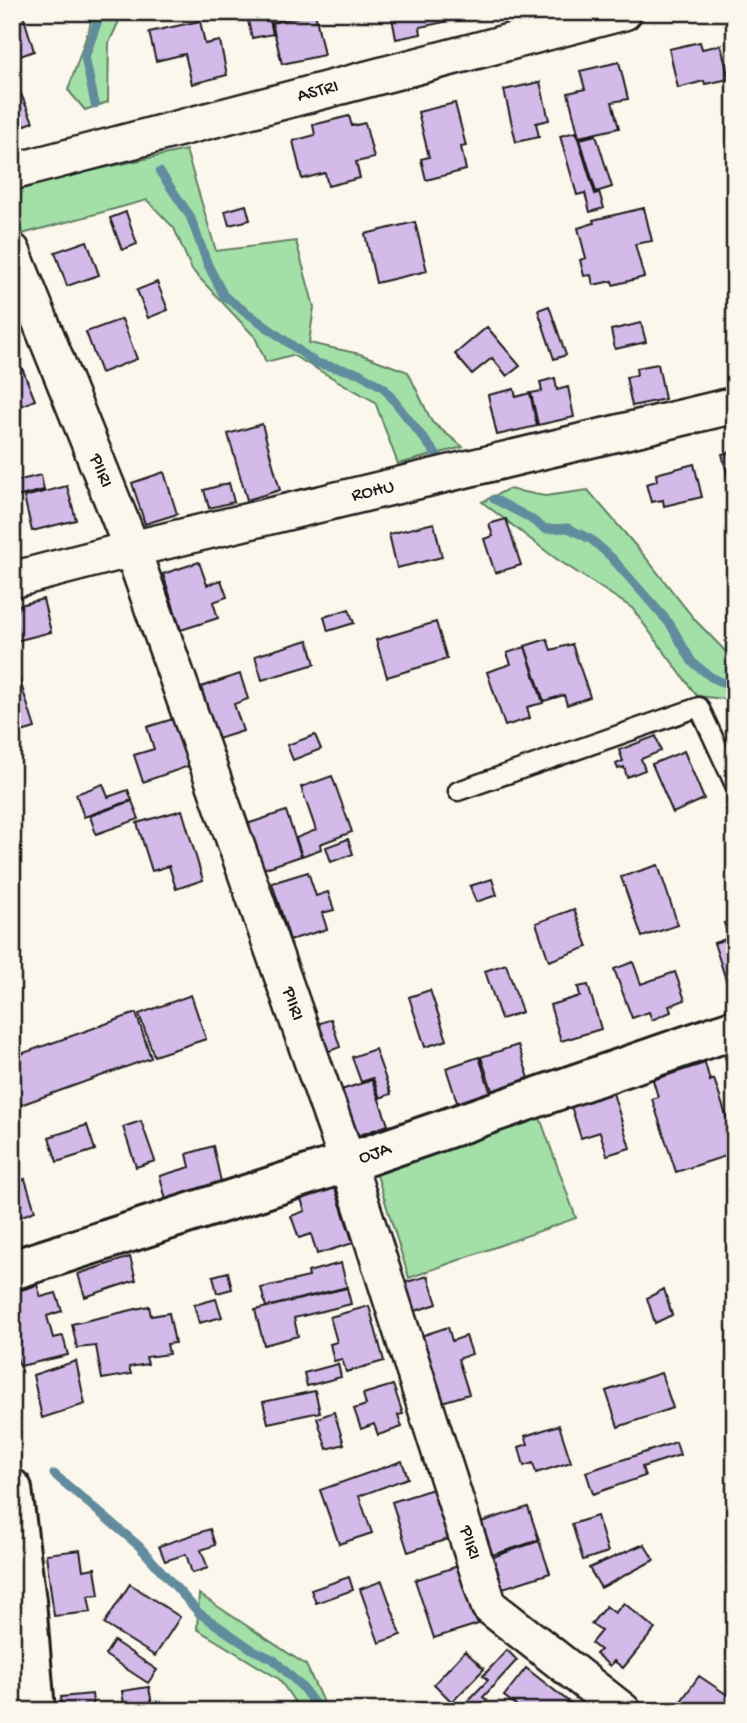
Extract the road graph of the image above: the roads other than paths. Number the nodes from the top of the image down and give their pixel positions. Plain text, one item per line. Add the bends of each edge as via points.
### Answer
1 (624, 12) edge
2 (12, 172) edge
3 (12, 251) edge
4 (735, 405) edge
5 (132, 549) junction
6 (12, 580) edge
7 (735, 785) edge
8 (458, 791) dead end
9 (735, 1029) edge
10 (348, 1163) junction
11 (12, 1270) edge
12 (12, 1489) edge
13 (35, 1711) edge
14 (623, 1711) edge

1 - 2 street, ASTRI
3 - 5 street, PIIRI
4 - 5 street, ROHU
5 - 6 street, ROHU
5 - 10 street, PIIRI
7 - 8 lane via 699,707
9 - 10 street, OJA
10 - 11 street, OJA
10 - 14 street, PIIRI via 489,1606
12 - 13 street

